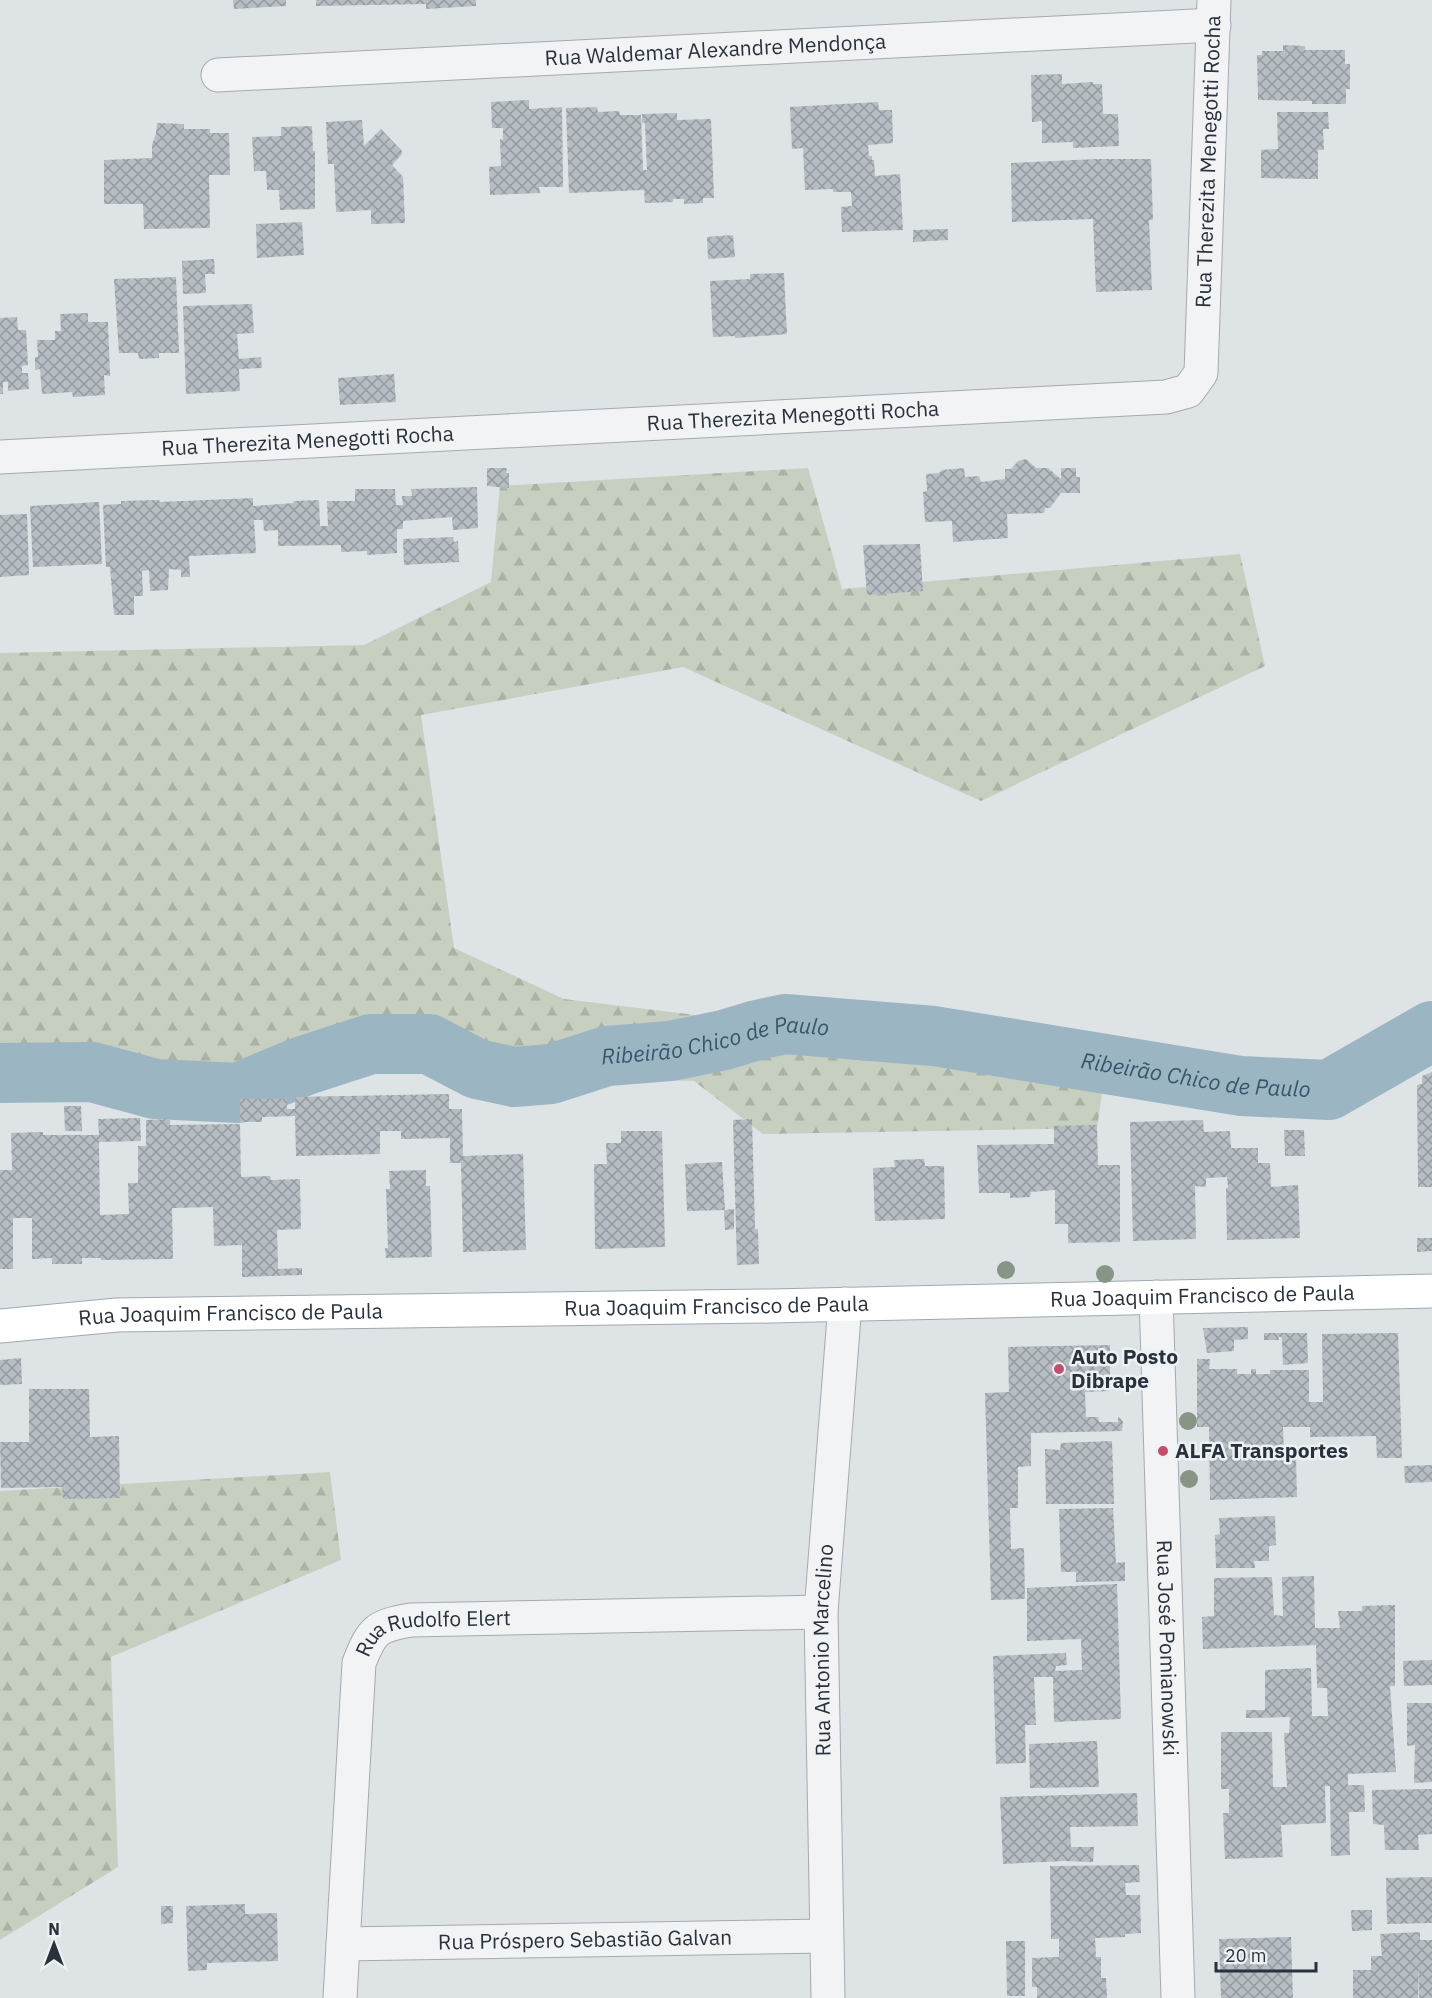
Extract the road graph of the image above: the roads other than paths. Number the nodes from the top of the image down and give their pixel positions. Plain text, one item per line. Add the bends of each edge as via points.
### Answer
1 (1214, 12) edge
2 (218, 75) dead end
3 (0, 457) edge
4 (1432, 1291) edge
5 (1156, 1297) junction
6 (844, 1304) junction
7 (0, 1326) edge
8 (820, 1612) junction
9 (826, 1936) junction
10 (343, 1944) junction
11 (340, 1998) edge
12 (828, 1998) edge
13 (1178, 1998) edge

1 - 2 street, Rua Waldemar Alexandre Mendonça
1 - 3 street, Rua Therezita Menegotti Rocha via 1201,373 1188,391 1166,397
4 - 5 main road, Rua Joaquim Francisco de Paula
5 - 6 main road, Rua Joaquim Francisco de Paula
5 - 13 street, Rua José Pomianowski
6 - 7 main road, Rua Joaquim Francisco de Paula via 117,1315
6 - 8 street, Rua Antonio Marcelino
8 - 9 street, Rua Antonio Marcelino
8 - 10 street, Rua Rudolfo Elert via 411,1620 388,1624 369,1638 359,1663
9 - 10 street, Rua Próspero Sebastião Galvan
9 - 12 street, Rua Antonio Marcelino
10 - 11 street, Rua Rudolfo Elert

